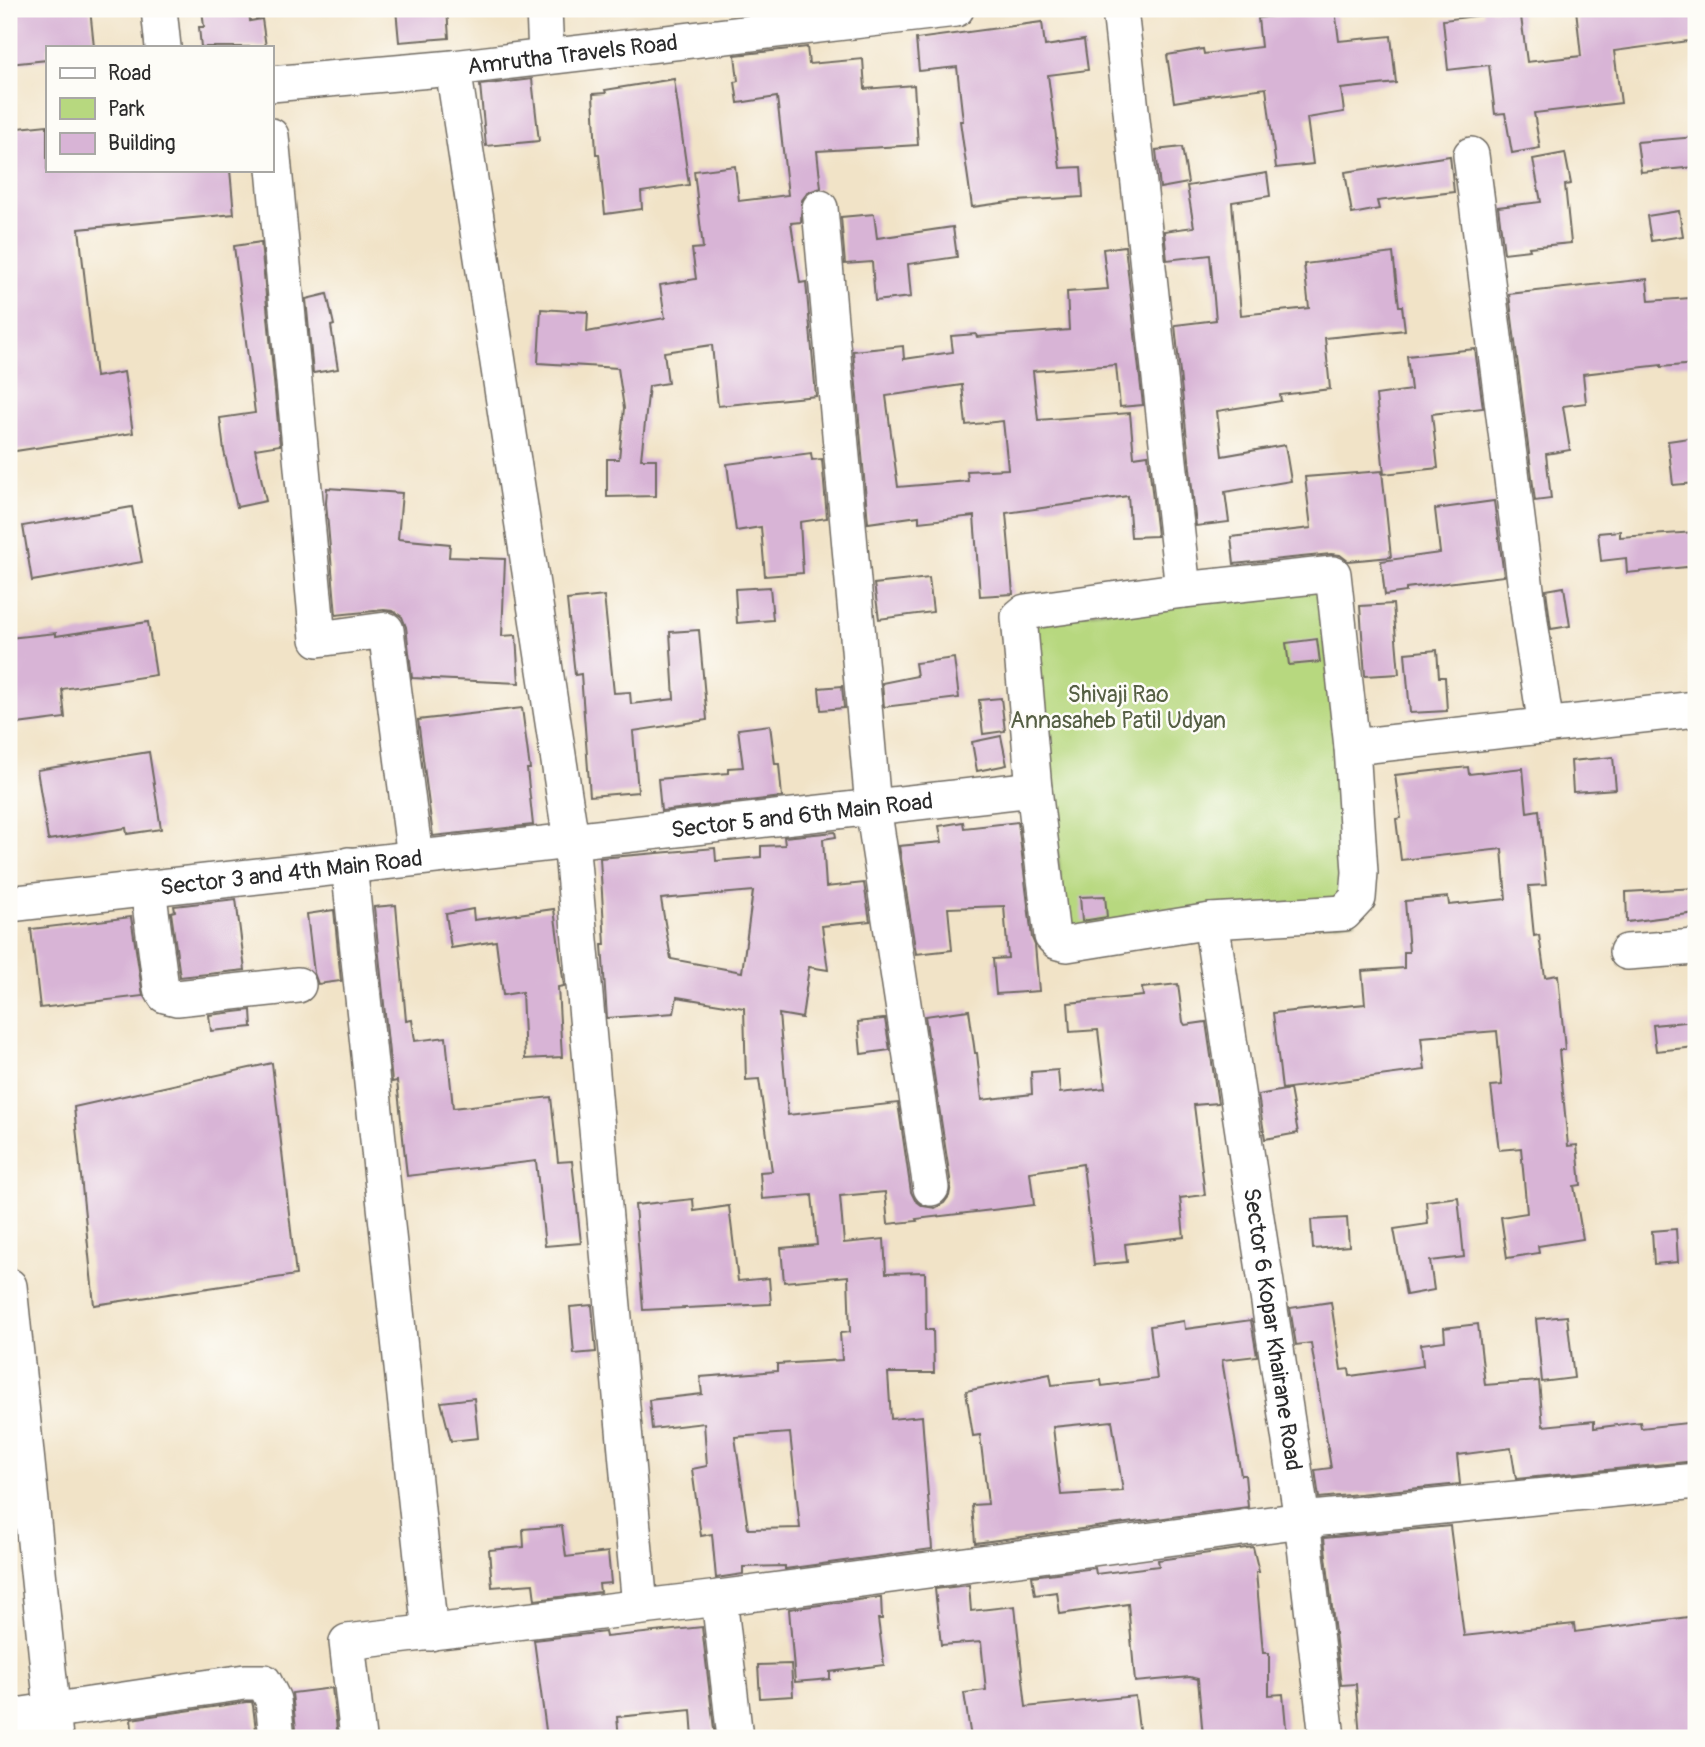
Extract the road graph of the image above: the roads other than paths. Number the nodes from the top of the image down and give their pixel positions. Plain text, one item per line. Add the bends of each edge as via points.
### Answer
1 (159, 9) edge
2 (544, 9) edge
3 (956, 9) edge
4 (1120, 9) edge
5 (163, 46) edge
6 (546, 55) junction
7 (453, 68) junction
8 (273, 84) edge
9 (1471, 155) dead end
10 (273, 157) edge
11 (820, 208) dead end
12 (1183, 590) junction
13 (1696, 709) edge
14 (1546, 726) junction
15 (1352, 747) junction
16 (1034, 789) junction
17 (873, 807) junction
18 (571, 840) junction
19 (415, 858) junction
20 (349, 865) junction
21 (148, 888) junction
22 (9, 904) edge
23 (1211, 921) junction
24 (1696, 947) edge
25 (1627, 952) dead end
26 (298, 985) dead end
27 (930, 1188) dead end
28 (9, 1286) edge
29 (1696, 1481) edge
30 (1302, 1520) junction
31 (719, 1598) junction
32 (640, 1607) junction
33 (430, 1633) junction
34 (9, 1717) edge
35 (53, 1724) edge
36 (277, 1738) edge
37 (358, 1738) edge
38 (735, 1738) edge
39 (1327, 1738) edge

1 - 5 street
2 - 6 street
3 - 6 street, Amrutha Travels Road
4 - 12 street
6 - 7 street, Amrutha Travels Road
7 - 8 street, Amrutha Travels Road
7 - 18 street
9 - 14 street
10 - 19 street via 318,639 386,629
11 - 17 street
12 - 15 street via 1333,574
12 - 16 street via 1026,612 1018,617
13 - 14 street
14 - 15 street
15 - 23 street via 1358,898 1344,913
16 - 17 street, Sector 5 and 6th Main Road
16 - 23 street via 1052,936 1058,942
17 - 18 street, Sector 5 and 6th Main Road
17 - 27 street
18 - 19 street, Sector 3 and 4th Main Road
18 - 32 street
19 - 20 street, Sector 3 and 4th Main Road
20 - 21 street, Sector 3 and 4th Main Road
20 - 33 street
21 - 22 street, Sector 3 and 4th Main Road
21 - 26 street via 165,995 177,998
23 - 30 street, Sector 6 Kopar Khairane Road
24 - 25 street
28 - 35 street
29 - 30 street
30 - 31 street
30 - 39 street, Sector 6 Kopar Khairane Road
31 - 32 street
31 - 38 street
32 - 33 street
33 - 37 street via 347,1642
34 - 35 street
35 - 36 street via 245,1682 264,1682 273,1700

